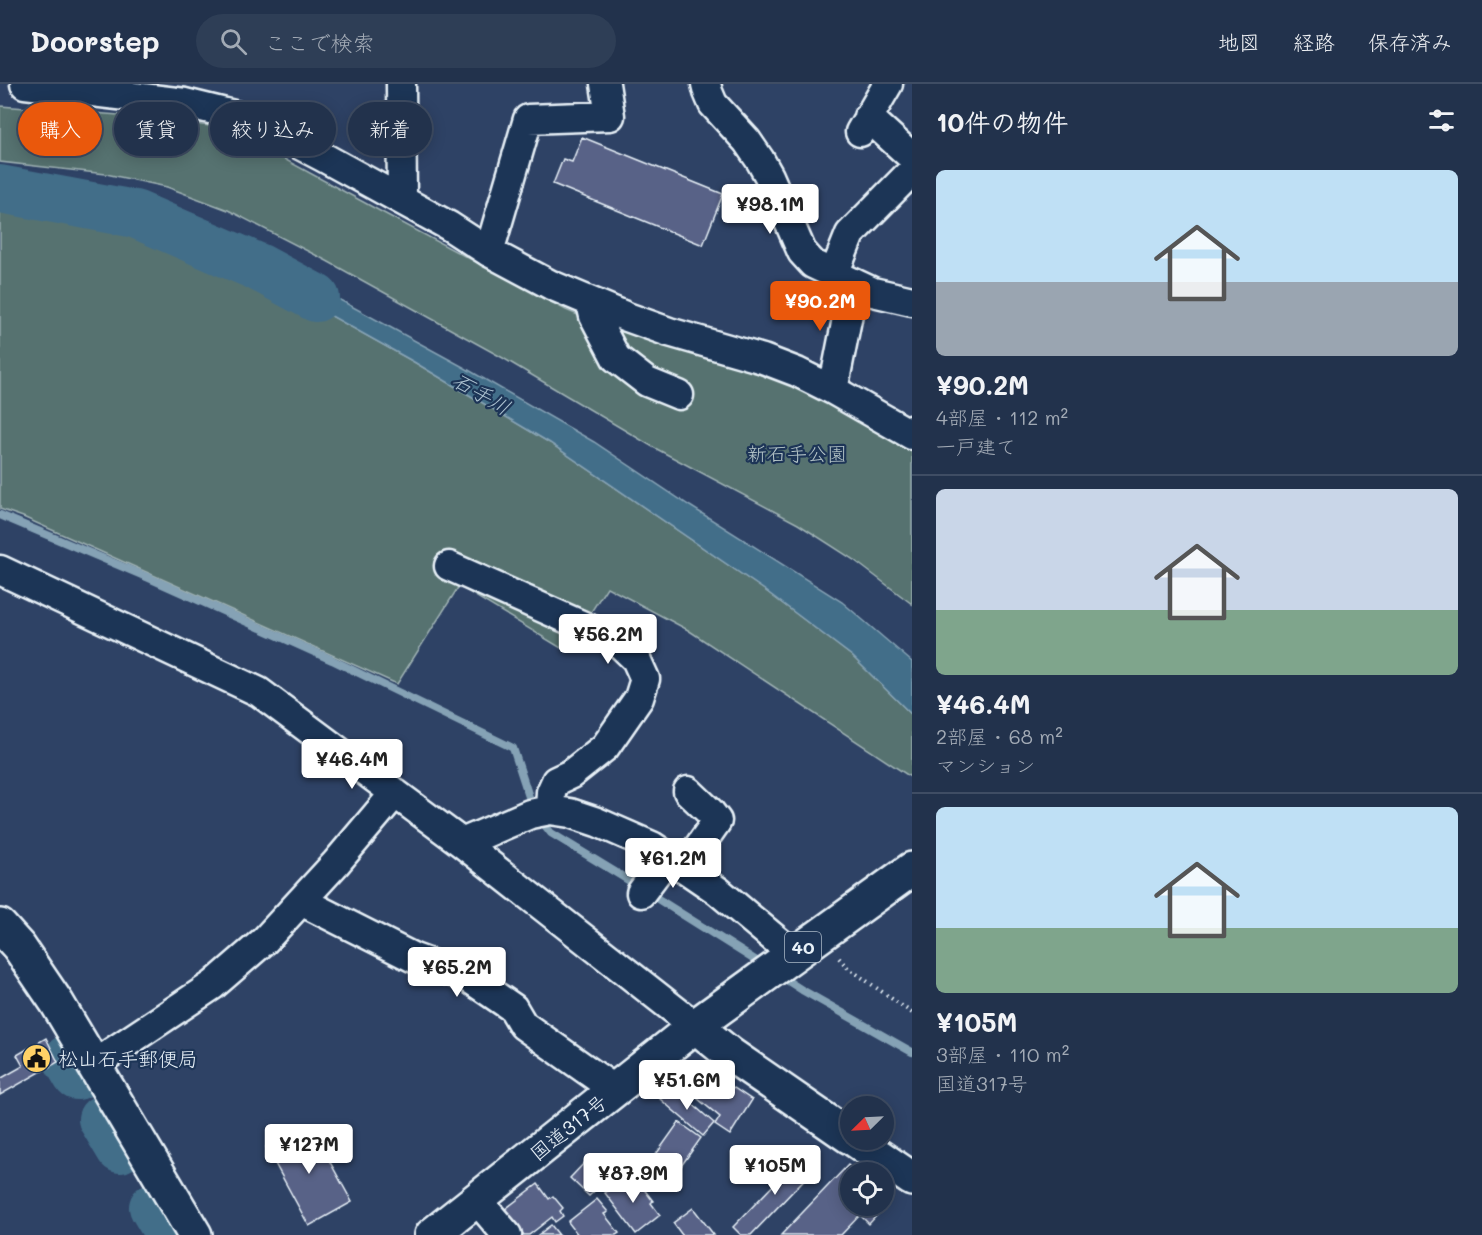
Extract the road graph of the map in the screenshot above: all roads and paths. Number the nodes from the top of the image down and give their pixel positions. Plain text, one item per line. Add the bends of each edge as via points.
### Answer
1 (25, 84) edge
2 (401, 84) edge
3 (605, 84) edge
4 (706, 84) edge
5 (888, 84) edge
6 (181, 93) edge
7 (912, 157) edge
8 (912, 171) edge
9 (402, 199) junction
10 (489, 252) junction
11 (844, 279) junction
12 (912, 301) edge
13 (591, 303) junction
14 (833, 390) junction
15 (679, 395) dead end
16 (912, 435) edge
17 (449, 566) dead end
18 (0, 570) edge
19 (688, 791) dead end
20 (394, 793) junction
21 (550, 810) junction
22 (462, 843) junction
23 (676, 863) junction
24 (912, 869) edge
25 (641, 893) dead end
26 (301, 901) junction
27 (6, 943) edge
28 (805, 945) junction
29 (912, 1013) edge
30 (695, 1026) junction
31 (93, 1065) junction
32 (615, 1090) junction
33 (840, 1130) edge
34 (870, 1150) edge
35 (912, 1179) edge
36 (477, 1200) junction
37 (195, 1235) edge
38 (432, 1235) edge
39 (507, 1235) edge

1 - 6 street
2 - 9 street
3 - 10 street via 610,117 528,119
4 - 11 street via 713,104 747,141 770,176 802,252 813,264
5 - 7 street via 864,124
6 - 9 street via 279,134
8 - 11 street via 850,234
9 - 10 street
10 - 13 street
11 - 12 street via 873,292
11 - 14 street
13 - 14 street via 669,332 763,359
13 - 15 street via 616,358 647,382
14 - 16 street
17 - 21 street via 616,641 636,658 645,679 639,698 605,747 556,781
18 - 20 street via 259,692
19 - 23 street via 717,821
20 - 22 street
20 - 26 street
21 - 22 street via 530,814
21 - 23 street via 597,822 652,846
22 - 30 street
23 - 25 street
23 - 28 street
24 - 28 main road, 40
26 - 31 street via 265,940 213,986
26 - 32 street via 414,958 469,978 513,1008 523,1024
27 - 31 main road via 57,1003
28 - 29 path via 847,967
28 - 30 main road, 40
30 - 32 main road, 国道317号
30 - 33 main road via 730,1055
31 - 37 main road
32 - 36 main road, 国道317号
34 - 35 main road
36 - 38 main road, 国道317号
36 - 39 street

